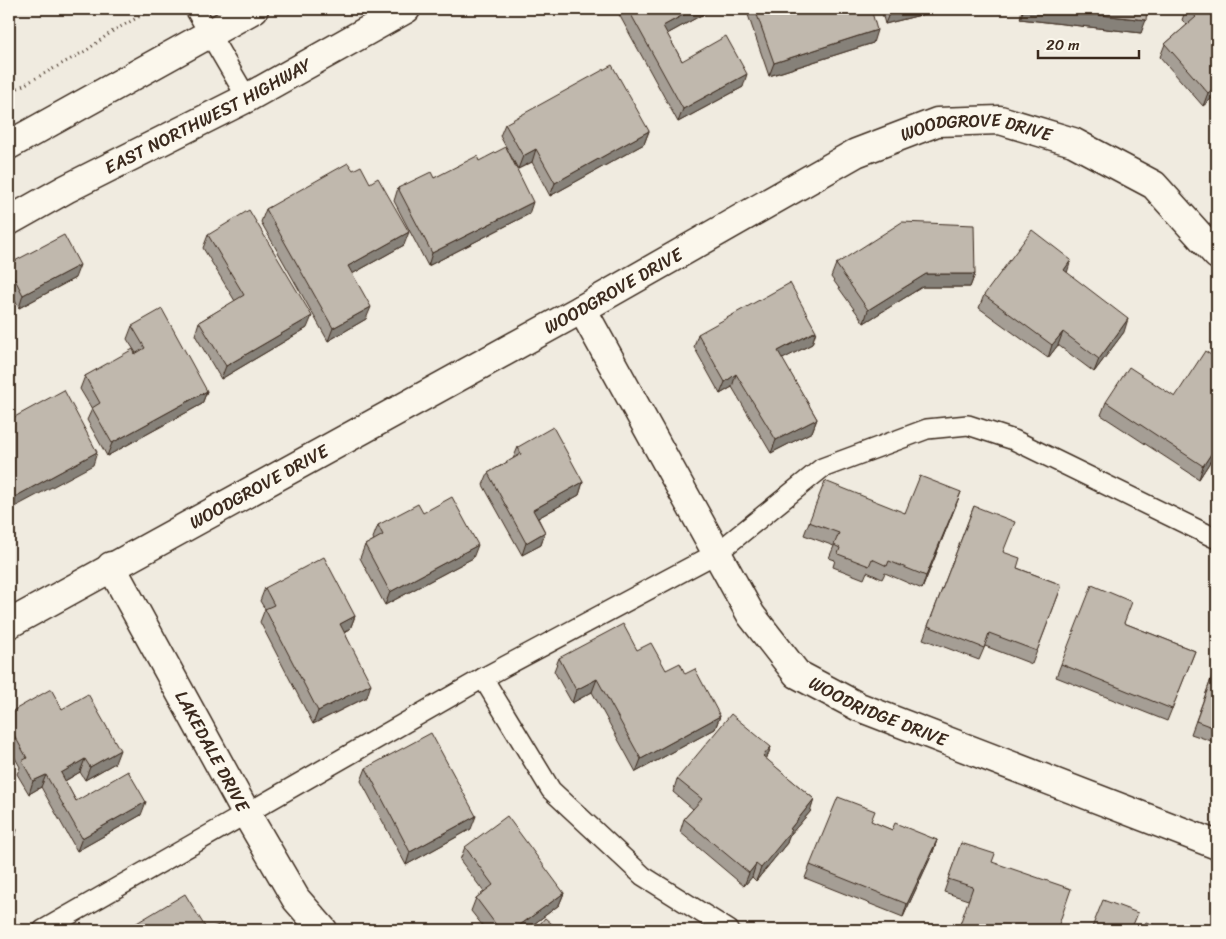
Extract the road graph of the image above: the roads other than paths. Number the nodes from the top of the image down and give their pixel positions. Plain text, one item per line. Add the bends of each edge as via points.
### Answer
1 (195, 9) edge
2 (254, 9) edge
3 (406, 9) edge
4 (210, 34) junction
5 (247, 98) junction
6 (9, 145) edge
7 (9, 221) edge
8 (1217, 255) edge
9 (582, 309) junction
10 (1217, 539) edge
11 (717, 553) junction
12 (111, 566) junction
13 (9, 624) edge
14 (483, 678) junction
15 (246, 813) junction
16 (1217, 845) edge
17 (43, 930) edge
18 (323, 930) edge
19 (729, 930) edge

1 - 4 lane
2 - 4 street
3 - 5 street, EAST NORTHWEST HIGHWAY
4 - 5 lane
4 - 6 street
5 - 7 street, EAST NORTHWEST HIGHWAY
8 - 9 street, WOODGROVE DRIVE via 1154,185 1073,142 1000,120 937,122 856,153
9 - 11 street, WOODRIDGE DRIVE
9 - 12 street, WOODGROVE DRIVE
10 - 11 lane via 1014,440 968,425 928,430 822,468
11 - 14 lane
11 - 16 street, WOODRIDGE DRIVE via 751,615 797,674 859,707
12 - 13 street, WOODGROVE DRIVE
12 - 15 street, LAKEDALE DRIVE
14 - 15 lane
14 - 19 lane via 551,790 643,876
15 - 17 lane
15 - 18 street, LAKEDALE DRIVE via 296,899

